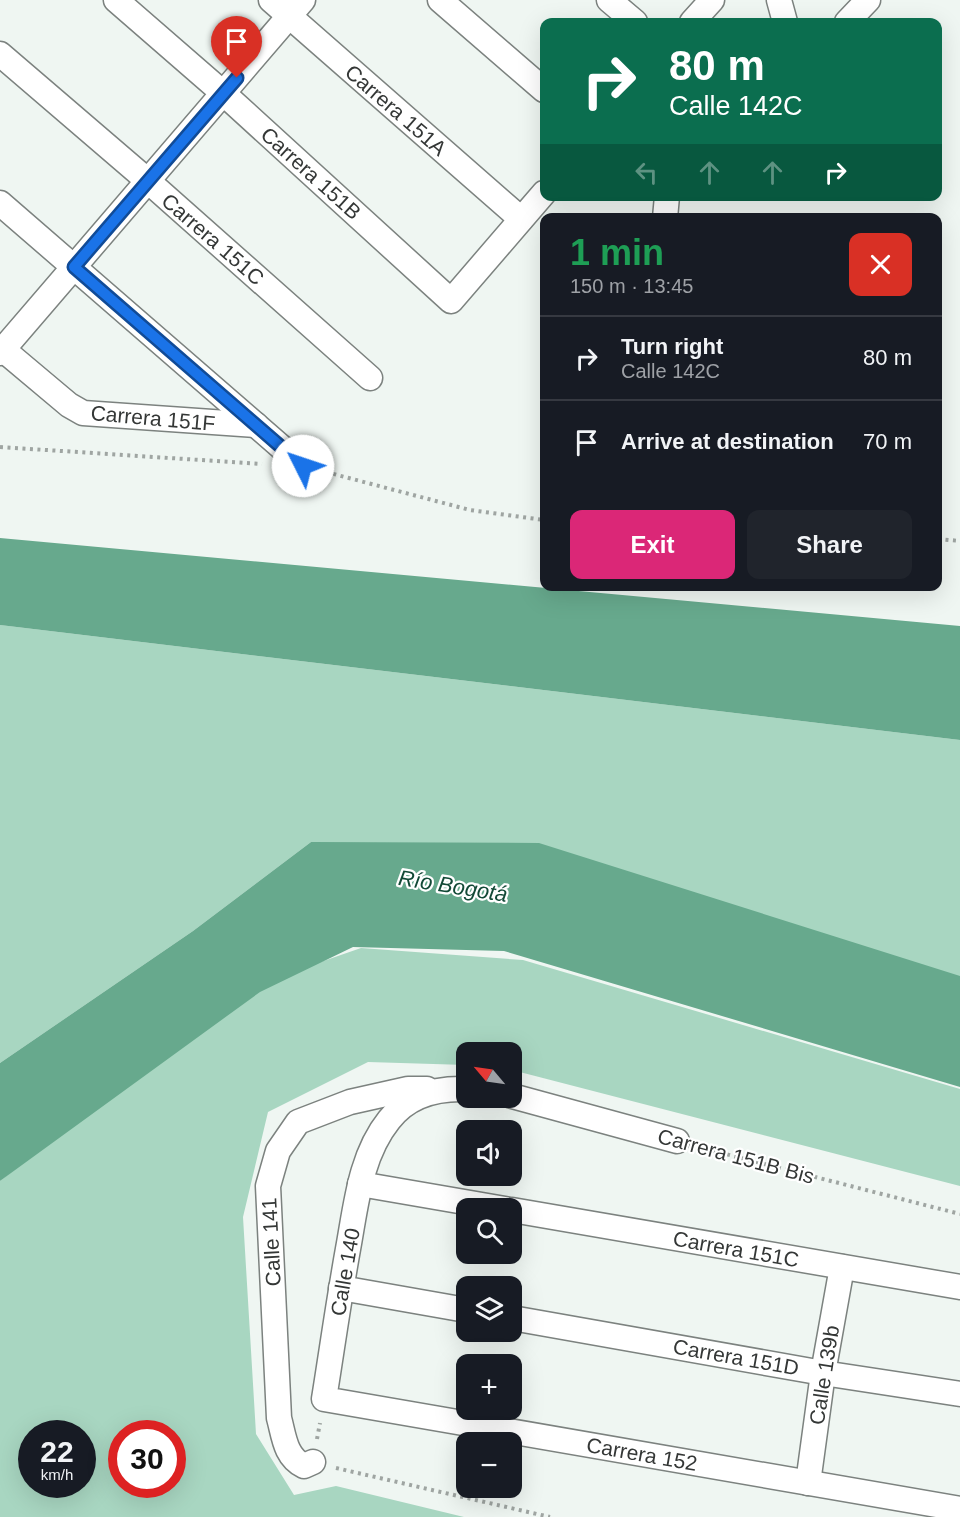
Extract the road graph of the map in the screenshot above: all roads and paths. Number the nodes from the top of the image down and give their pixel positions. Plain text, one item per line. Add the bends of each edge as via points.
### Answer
1 (116, 0) edge
2 (271, 0) edge
3 (440, 0) edge
4 (609, 0) edge
5 (712, 0) edge
6 (779, 0) edge
7 (868, 0) edge
8 (296, 8) edge
9 (630, 18) edge
10 (696, 18) edge
11 (784, 18) edge
12 (851, 18) edge
13 (0, 54) edge
14 (540, 87) edge
15 (223, 93) junction
16 (148, 181) junction
17 (540, 198) edge
18 (0, 203) edge
19 (521, 219) junction
20 (74, 267) junction
21 (1, 350) edge
22 (370, 378) dead end
23 (256, 425) junction
24 (303, 466) dead end
25 (942, 539) edge
26 (960, 541) edge
27 (456, 1089) edge
28 (522, 1099) edge
29 (677, 1141) joint
30 (360, 1184) junction
31 (456, 1201) edge
32 (522, 1212) edge
33 (960, 1214) edge
34 (842, 1267) junction
35 (960, 1287) edge
36 (341, 1288) junction
37 (456, 1308) edge
38 (522, 1320) edge
39 (824, 1373) junction
40 (960, 1394) edge
41 (324, 1399) junction
42 (313, 1462) junction
43 (808, 1483) junction
44 (960, 1509) edge
45 (549, 1517) edge

1 - 15 street, Carrera 151B
2 - 8 street, Carrera 151A
3 - 14 street
4 - 9 street
5 - 10 street
6 - 11 street
7 - 12 street
8 - 15 street
8 - 19 street, Carrera 151A
13 - 16 street, Carrera 151C
15 - 16 street
15 - 19 street, Carrera 151B via 451,301
16 - 20 street
16 - 22 street, Carrera 151C
17 - 19 street
18 - 20 street
20 - 21 street
20 - 23 street
21 - 23 street, Carrera 151F via 83,413
23 - 24 street
25 - 26 path
27 - 30 street, Calle 140 via 413,1099 390,1118 375,1141
27 - 42 street, Calle 141 via 408,1089 350,1102 298,1122 278,1151 268,1186 279,1418 288,1452 295,1462 304,1466
28 - 29 street, Carrera 151B Bis
29 - 33 path, Carrera 151B Bis
30 - 31 street
30 - 36 street, Calle 140
32 - 34 street, Carrera 151C
34 - 35 street, Carrera 151C
34 - 39 street, Calle 139b
36 - 37 street
36 - 41 street, Calle 140
38 - 39 street, Carrera 151D
39 - 40 street, Carrera 151D
39 - 43 street, Calle 139b
41 - 42 path
41 - 43 street, Carrera 152
42 - 45 path
43 - 44 street, Carrera 152

